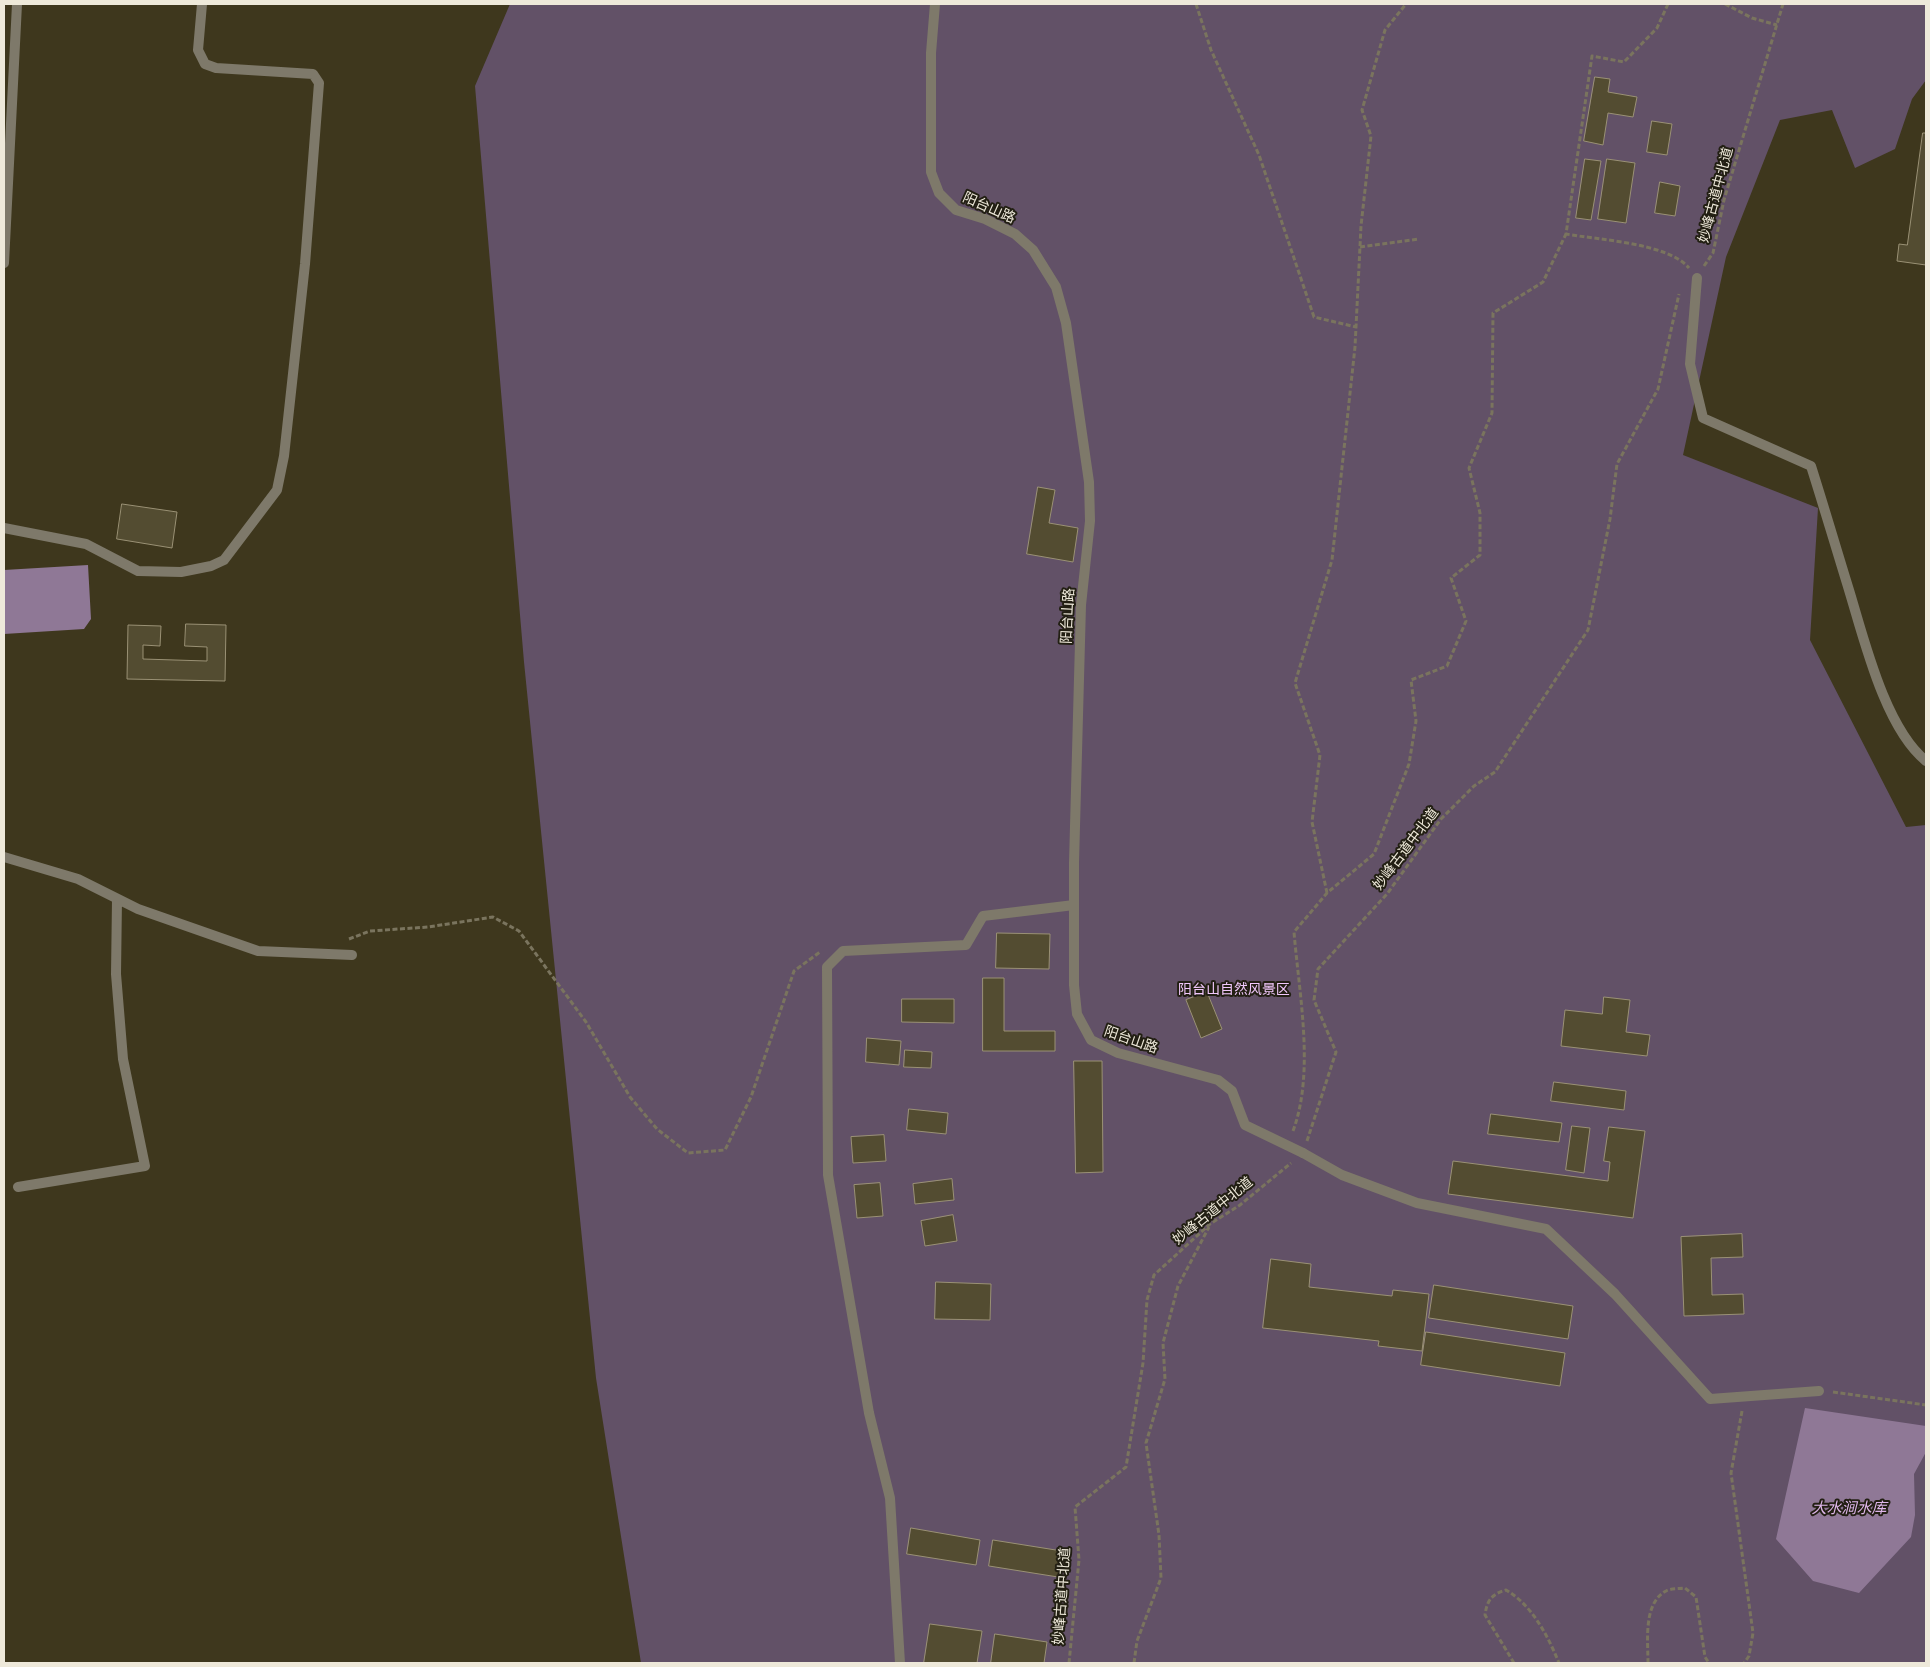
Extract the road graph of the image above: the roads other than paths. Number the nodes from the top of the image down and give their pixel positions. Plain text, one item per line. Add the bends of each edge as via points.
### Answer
1 (17, 4) edge
2 (202, 4) edge
3 (935, 4) edge
4 (4, 263) edge
5 (1697, 278) road end
6 (4, 528) edge
7 (1926, 760) edge
8 (4, 857) edge
9 (117, 899) junction
10 (1074, 905) junction
11 (352, 955) dead end
12 (18, 1187) dead end
13 (1819, 1390) road end
14 (900, 1663) edge

1 - 4 street
2 - 6 street via 198,50 205,64 216,68 313,74 319,83 293,378 277,490 224,560 181,572 138,570 86,544
3 - 10 street, 阳台山路 via 931,53 931,172 938,193 956,210 1014,234 1033,250 1056,287 1066,323 1089,482 1090,521 1081,606
5 - 7 street via 1690,364 1703,418 1811,466 1868,652 1892,715 1918,754
8 - 9 street via 78,879
9 - 11 street via 138,910 258,952
9 - 12 street via 116,974 123,1059 145,1166
10 - 13 street, 阳台山路 via 1077,1014 1092,1040 1118,1053 1218,1080 1232,1091 1245,1125 1342,1175 1417,1202 1546,1229 1615,1294 1710,1399
10 - 14 street via 983,916 966,945 843,951 827,967 828,1175 869,1413 890,1498

